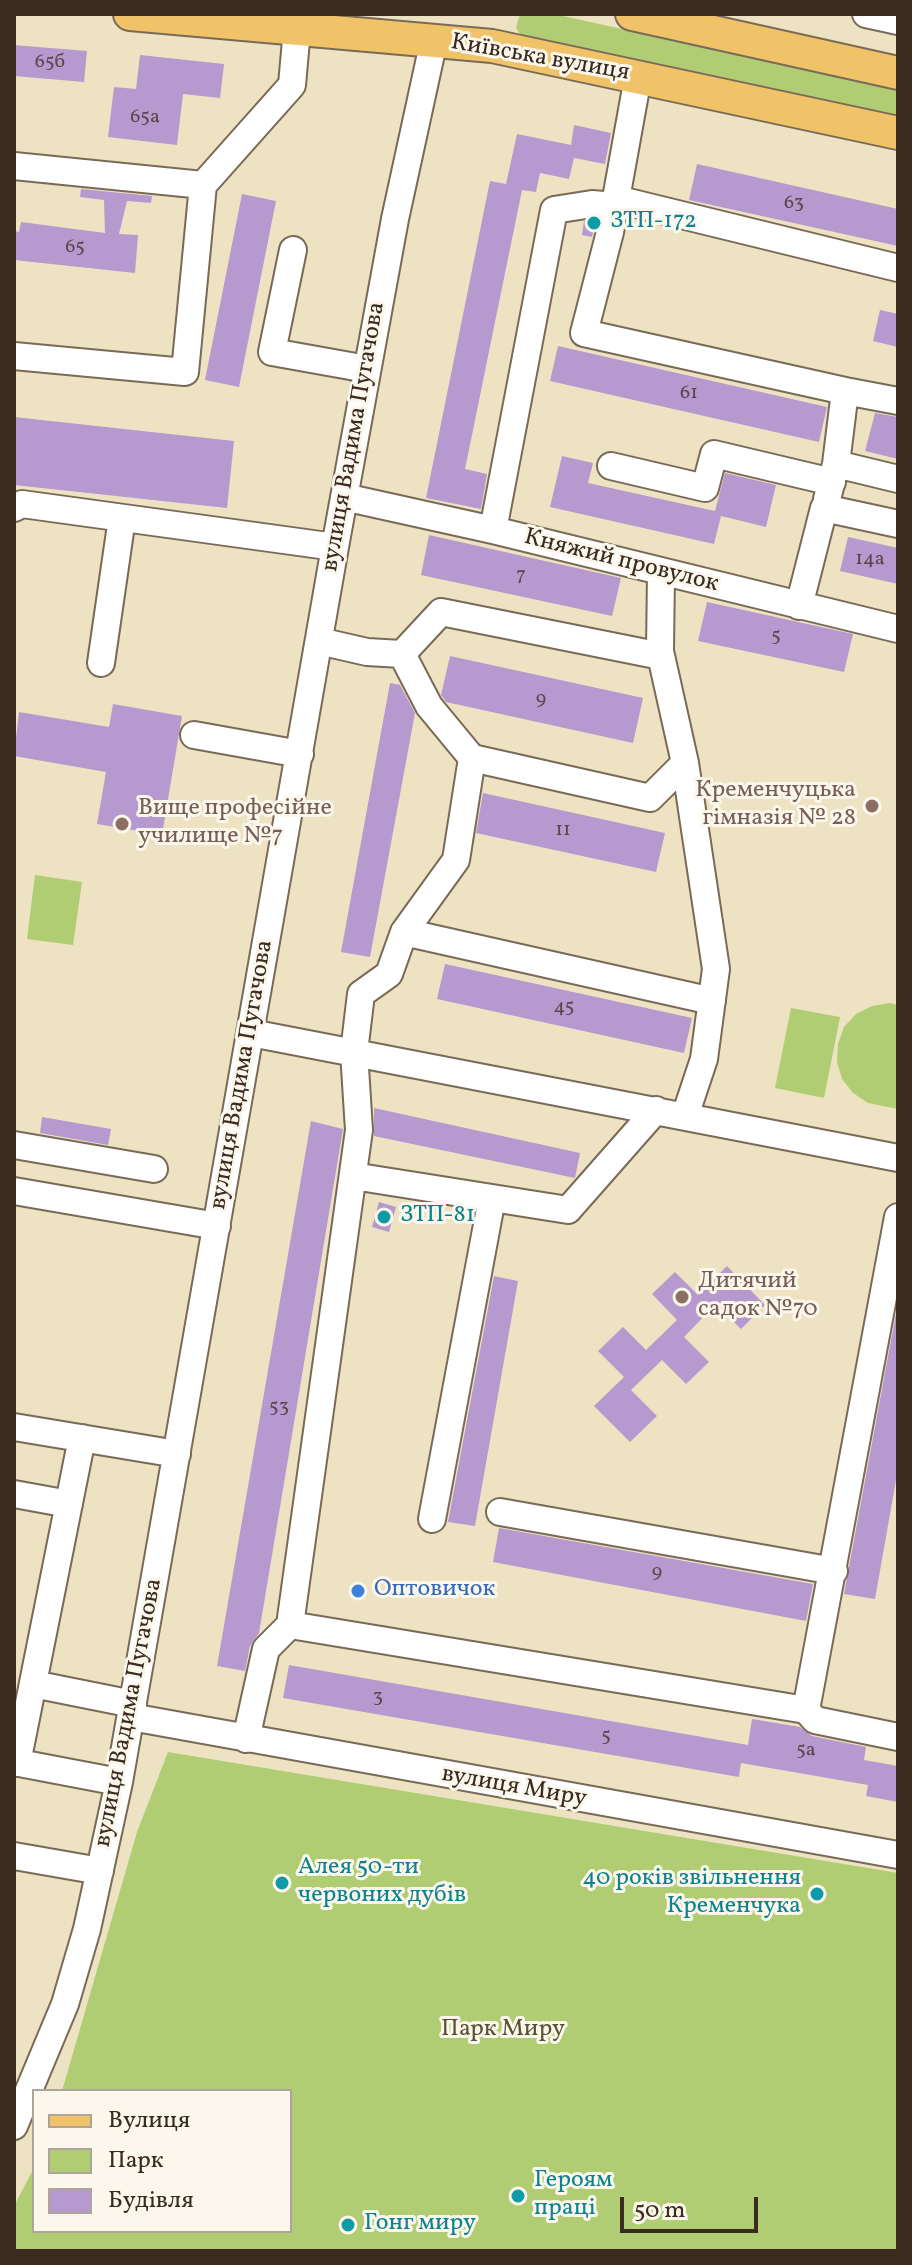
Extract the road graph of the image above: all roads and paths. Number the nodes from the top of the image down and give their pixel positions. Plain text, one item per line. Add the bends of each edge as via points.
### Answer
1 (130, 14) edge
2 (632, 14) edge
3 (866, 14) edge
4 (898, 21) edge
5 (436, 27) edge
6 (297, 29) junction
7 (898, 73) edge
8 (638, 77) junction
9 (898, 133) edge
10 (14, 166) edge
11 (203, 185) junction
12 (615, 202) junction
13 (293, 250) dead end
14 (898, 268) edge
15 (14, 356) edge
16 (367, 369) junction
17 (845, 391) junction
18 (898, 401) edge
19 (611, 466) dead end
20 (834, 473) junction
21 (898, 479) edge
22 (344, 497) junction
23 (14, 508) edge
24 (824, 508) junction
25 (122, 518) junction
26 (898, 524) edge
27 (493, 530) junction
28 (335, 547) junction
29 (661, 573) junction
30 (799, 606) junction
31 (898, 629) edge
32 (319, 641) junction
33 (402, 654) junction
34 (661, 656) junction
35 (101, 663) dead end
36 (194, 735) dead end
37 (300, 754) junction
38 (472, 758) junction
39 (685, 763) junction
40 (404, 932) junction
41 (712, 1001) junction
42 (251, 1033) junction
43 (354, 1052) junction
44 (656, 1110) junction
45 (685, 1116) junction
46 (21, 1146) edge
47 (898, 1158) edge
48 (154, 1169) dead end
49 (353, 1176) junction
50 (16, 1192) edge
51 (492, 1198) junction
52 (898, 1217) edge
53 (217, 1226) junction
54 (895, 1250) edge
55 (14, 1427) edge
56 (82, 1438) junction
57 (177, 1454) junction
58 (14, 1494) edge
59 (69, 1504) junction
60 (500, 1512) dead end
61 (432, 1519) dead end
62 (834, 1571) junction
63 (290, 1625) junction
64 (33, 1684) junction
65 (806, 1710) junction
66 (132, 1711) junction
67 (898, 1737) edge
68 (246, 1739) junction
69 (16, 1762) edge
70 (119, 1782) junction
71 (898, 1855) edge
72 (14, 1856) edge
73 (100, 1871) junction
74 (14, 2126) edge

1 - 6 main road, Київська вулиця
2 - 7 main road
3 - 4 street
5 - 6 main road, Київська вулиця
5 - 8 main road, Київська вулиця via 492,46
5 - 16 street, вулиця Вадима Пугачова
6 - 11 street via 292,85
8 - 9 main road, Київська вулиця
8 - 12 street
10 - 11 street
11 - 15 street via 185,372
12 - 14 street
12 - 17 street via 584,333
12 - 27 street via 554,210
13 - 16 street via 272,352
16 - 22 street, вулиця Вадима Пугачова
17 - 18 street
17 - 20 street
19 - 20 street via 705,488 714,454
20 - 21 street
20 - 24 street
22 - 27 street, Княжий провулок
22 - 28 street, вулиця Вадима Пугачова
23 - 25 street via 22,504
24 - 26 street
24 - 30 street
25 - 28 street
25 - 35 street
27 - 29 street, Княжий провулок
28 - 32 street, вулиця Вадима Пугачова
29 - 30 street, Княжий провулок
29 - 34 street
30 - 31 street, Княжий провулок
32 - 33 street
32 - 37 street, вулиця Вадима Пугачова
33 - 34 street via 441,612
33 - 38 street via 429,706
34 - 39 street
36 - 37 street
37 - 42 street, вулиця Вадима Пугачова
38 - 39 street via 650,798
38 - 40 street via 456,860
39 - 41 street via 716,969
40 - 41 street
40 - 43 street via 389,974 361,994
41 - 45 street via 704,1059
42 - 43 street
42 - 53 street, вулиця Вадима Пугачова
43 - 44 street
43 - 49 street via 359,1130
44 - 45 street
44 - 51 street via 568,1210
45 - 47 street
46 - 48 street
46 - 50 street
49 - 51 street
49 - 63 street
50 - 53 street
51 - 61 street
52 - 54 street
53 - 57 street, вулиця Вадима Пугачова
54 - 62 street
55 - 56 street
56 - 57 street
56 - 59 street
57 - 66 street, вулиця Вадима Пугачова
58 - 59 street
59 - 64 street
60 - 62 street
62 - 65 street
63 - 65 street
63 - 68 street via 266,1649
64 - 66 street, вулиця Миру
64 - 69 street
65 - 67 street via 815,1720
66 - 68 street, вулиця Миру
66 - 70 street, вулиця Вадима Пугачова
68 - 71 street, вулиця Миру
69 - 70 street
70 - 73 street, вулиця Вадима Пугачова
72 - 73 street
73 - 74 street, вулиця Вадима Пугачова via 65,2004

